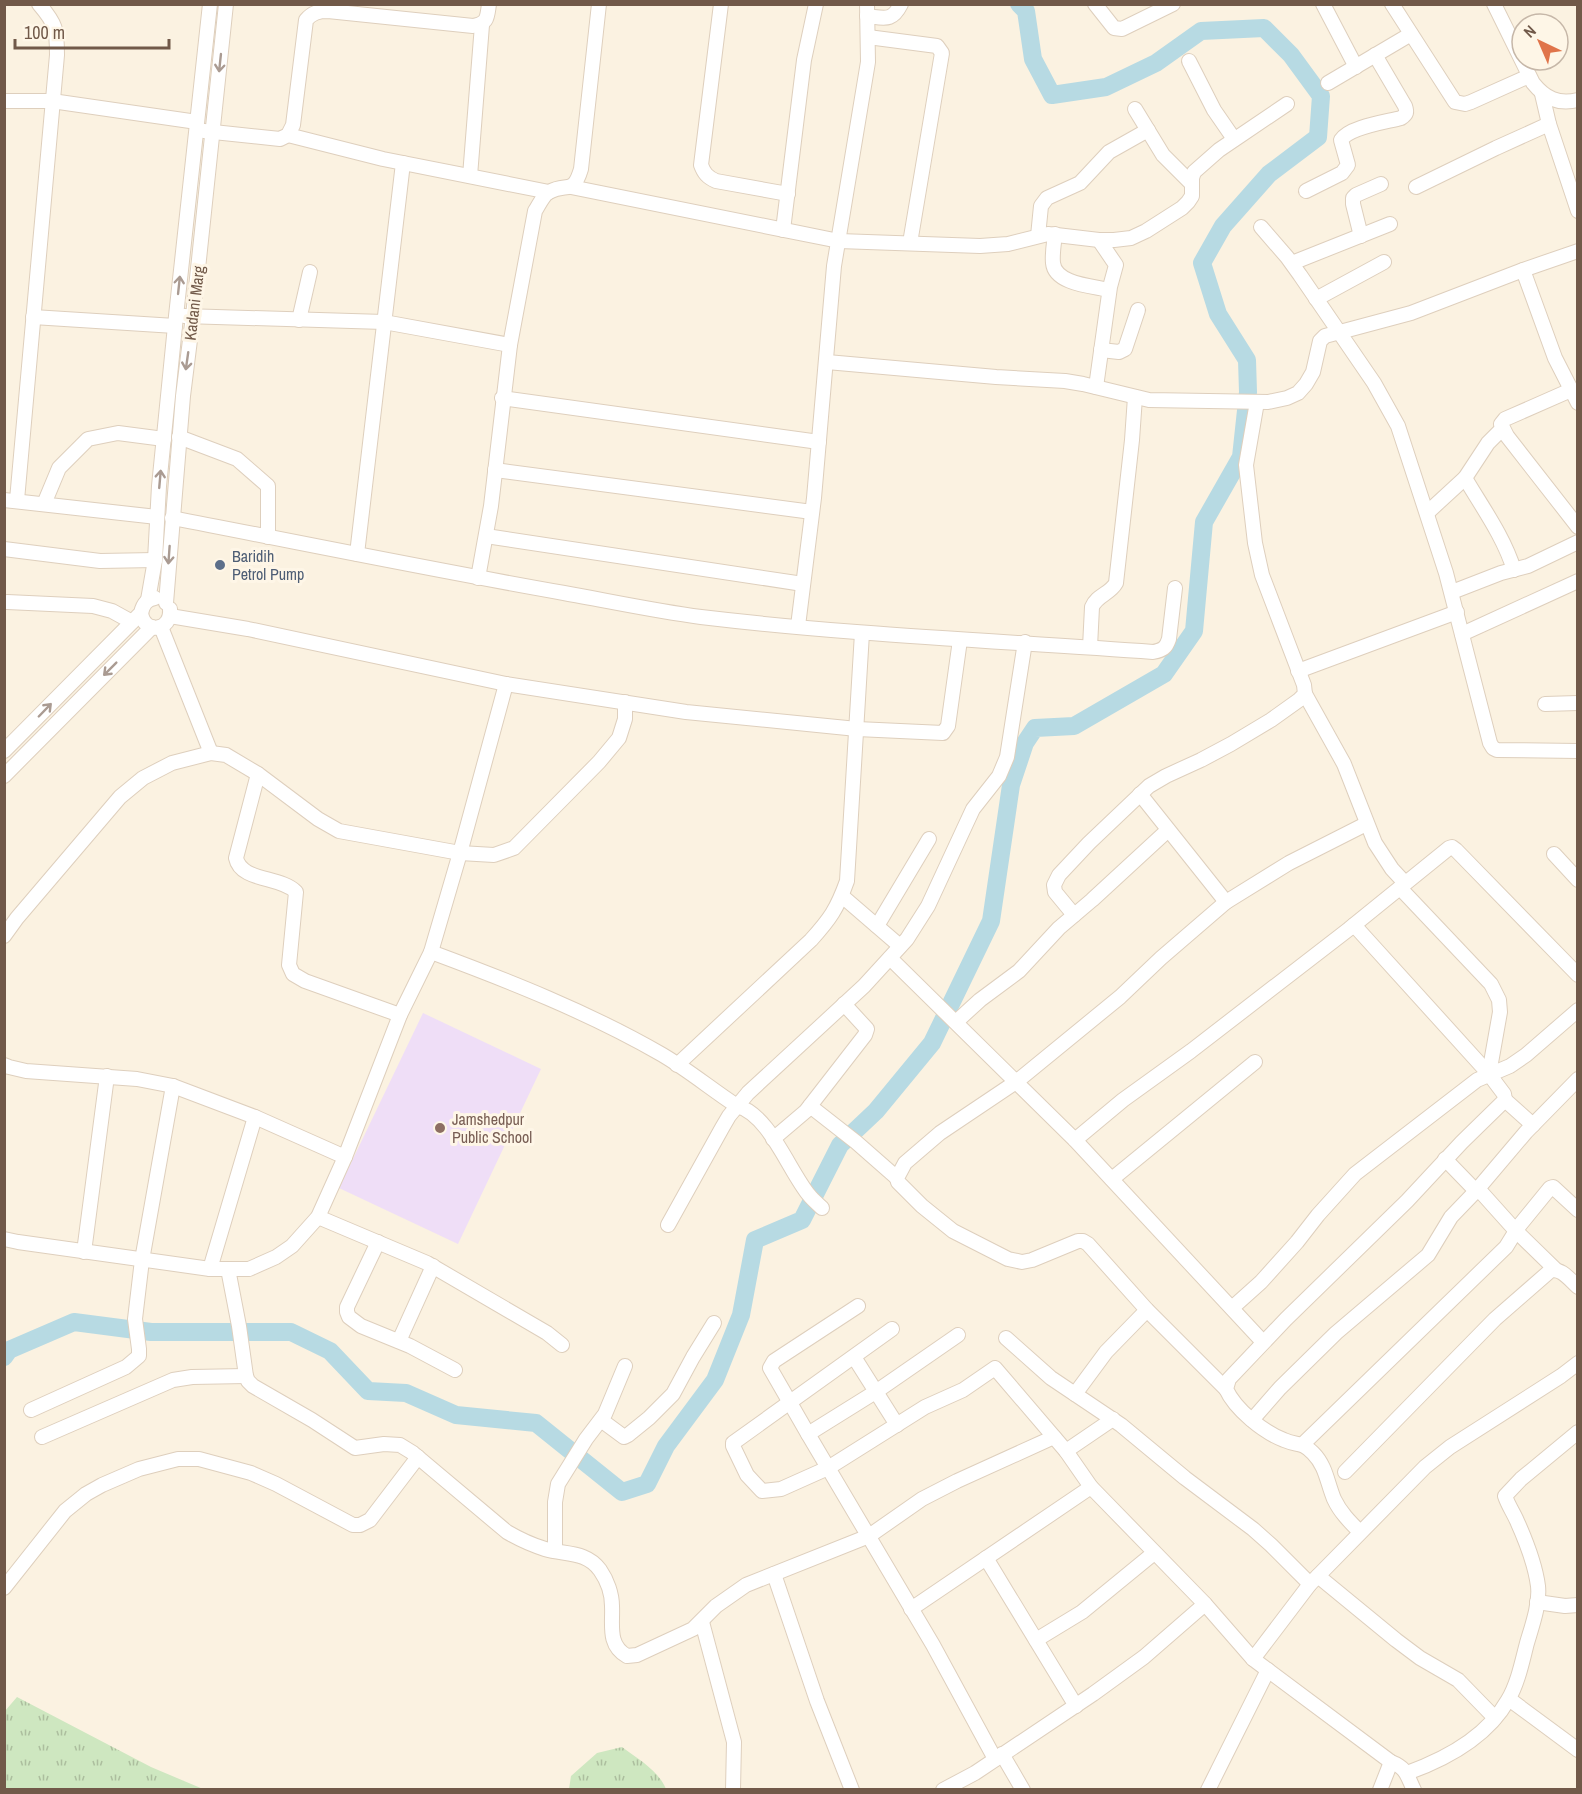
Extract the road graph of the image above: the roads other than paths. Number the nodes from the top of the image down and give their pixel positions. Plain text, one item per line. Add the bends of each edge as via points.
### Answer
1 (39, 4) edge
2 (210, 4) edge
3 (226, 4) edge
4 (489, 4) edge
5 (598, 4) edge
6 (721, 4) edge
7 (816, 4) edge
8 (901, 4) edge
9 (1095, 4) edge
10 (1323, 4) edge
11 (1392, 4) edge
12 (1494, 4) edge
13 (1164, 7) edge
14 (867, 10) edge
15 (482, 25) junction
16 (1411, 34) junction
17 (868, 37) junction
18 (1375, 56) junction
19 (1189, 61) dead end
20 (1356, 67) junction
21 (1529, 76) junction
22 (1328, 83) dead end
23 (1542, 94) junction
24 (1578, 100) edge
25 (4, 101) edge
26 (52, 101) junction
27 (1287, 104) dead end
28 (1135, 109) dead end
29 (1549, 124) junction
30 (196, 126) junction
31 (1148, 130) junction
32 (213, 132) junction
33 (288, 135) junction
34 (1234, 139) junction
35 (403, 163) junction
36 (470, 176) junction
37 (1192, 184) junction
38 (1381, 184) dead end
39 (571, 187) junction
40 (1416, 187) dead end
41 (1306, 191) dead end
42 (549, 192) junction
43 (788, 194) junction
44 (1578, 211) edge
45 (1390, 224) dead end
46 (1261, 227) dead end
47 (783, 230) junction
48 (1055, 234) junction
49 (1038, 236) junction
50 (1361, 236) junction
51 (1099, 240) junction
52 (839, 241) junction
53 (910, 243) junction
54 (1578, 251) edge
55 (1384, 262) dead end
56 (1292, 263) junction
57 (1523, 270) junction
58 (310, 272) dead end
59 (1109, 291) junction
60 (1316, 299) junction
61 (1138, 310) dead end
62 (193, 316) junction
63 (33, 317) junction
64 (299, 320) junction
65 (175, 321) junction
66 (384, 322) junction
67 (1338, 332) junction
68 (510, 345) junction
69 (1101, 350) junction
70 (827, 362) junction
71 (1096, 387) junction
72 (1571, 390) junction
73 (1135, 397) junction
74 (502, 398) junction
75 (1255, 402) junction
76 (1578, 403) edge
77 (1502, 429) junction
78 (179, 437) junction
79 (164, 439) junction
80 (819, 442) junction
81 (495, 470) junction
82 (1465, 478) junction
83 (11, 500) edge
84 (44, 504) junction
85 (812, 512) junction
86 (1427, 513) junction
87 (158, 517) junction
88 (172, 518) junction
89 (1578, 527) edge
90 (486, 536) junction
91 (268, 537) junction
92 (1578, 542) edge
93 (4, 549) edge
94 (357, 554) junction
95 (155, 560) junction
96 (1514, 570) junction
97 (478, 578) junction
98 (1578, 581) edge
99 (803, 584) junction
100 (1175, 588) dead end
101 (1452, 592) junction
102 (148, 600) junction
103 (7, 603) dead end
104 (1457, 612) junction
105 (136, 617) junction
106 (162, 618) junction
107 (798, 626) junction
108 (862, 633) junction
109 (1462, 634) junction
110 (960, 640) junction
111 (1025, 642) junction
112 (1090, 647) junction
113 (1298, 671) junction
114 (506, 684) junction
115 (1305, 694) junction
116 (625, 702) junction
117 (1578, 703) edge
118 (1545, 704) dead end
119 (857, 729) junction
120 (1578, 751) edge
121 (4, 752) edge
122 (211, 753) junction
123 (258, 774) junction
124 (4, 776) edge
125 (1140, 794) junction
126 (1366, 824) junction
127 (1168, 830) junction
128 (929, 839) dead end
129 (460, 853) junction
130 (1554, 854) dead end
131 (1578, 880) edge
132 (1402, 886) junction
133 (842, 896) junction
134 (1226, 902) junction
135 (1074, 915) junction
136 (1354, 925) junction
137 (877, 926) junction
138 (4, 936) edge
139 (900, 946) junction
140 (431, 952) junction
141 (890, 958) junction
142 (1578, 975) edge
143 (844, 1004) junction
144 (1578, 1010) edge
145 (400, 1015) junction
146 (954, 1020) junction
147 (1255, 1062) dead end
148 (4, 1065) edge
149 (677, 1065) junction
150 (1489, 1074) junction
151 (106, 1076) junction
152 (1578, 1079) edge
153 (1016, 1082) junction
154 (173, 1086) junction
155 (1505, 1101) junction
156 (736, 1106) junction
157 (810, 1106) junction
158 (255, 1117) junction
159 (1533, 1125) junction
160 (773, 1139) junction
161 (1075, 1140) junction
162 (345, 1158) junction
163 (1446, 1159) junction
164 (897, 1178) junction
165 (1112, 1179) junction
166 (1476, 1191) junction
167 (822, 1208) dead end
168 (1578, 1210) edge
169 (318, 1217) junction
170 (668, 1225) dead end
171 (1516, 1231) junction
172 (4, 1239) edge
173 (378, 1242) junction
174 (84, 1252) junction
175 (142, 1260) junction
176 (433, 1266) junction
177 (210, 1269) junction
178 (228, 1269) junction
179 (1555, 1269) junction
180 (1578, 1287) edge
181 (858, 1306) dead end
182 (1232, 1308) junction
183 (1147, 1310) junction
184 (714, 1323) dead end
185 (892, 1329) dead end
186 (958, 1335) dead end
187 (1006, 1338) dead end
188 (399, 1341) junction
189 (1263, 1342) junction
190 (562, 1344) dead end
191 (854, 1357) junction
192 (1578, 1364) edge
193 (625, 1366) dead end
194 (455, 1370) dead end
195 (246, 1376) junction
196 (1226, 1389) junction
197 (876, 1391) junction
198 (1075, 1394) junction
199 (790, 1402) junction
200 (32, 1410) dead end
201 (1113, 1419) junction
202 (601, 1420) junction
203 (1252, 1420) junction
204 (897, 1425) junction
205 (1578, 1432) edge
206 (808, 1434) junction
207 (42, 1437) dead end
208 (1054, 1437) junction
209 (1303, 1444) junction
210 (1066, 1451) junction
211 (418, 1457) junction
212 (828, 1468) junction
213 (1345, 1472) dead end
214 (1090, 1487) junction
215 (1360, 1532) junction
216 (869, 1536) junction
217 (555, 1551) junction
218 (1154, 1553) junction
219 (986, 1558) junction
220 (774, 1574) junction
221 (1314, 1580) junction
222 (4, 1588) edge
223 (1537, 1602) junction
224 (1204, 1605) junction
225 (1578, 1605) edge
226 (911, 1609) junction
227 (702, 1622) junction
228 (1036, 1640) junction
229 (1253, 1659) junction
230 (1268, 1670) junction
231 (1509, 1699) junction
232 (1076, 1706) junction
233 (1495, 1718) junction
234 (1578, 1750) edge
235 (999, 1757) junction
236 (1391, 1762) junction
237 (1407, 1773) junction
238 (733, 1790) edge
239 (852, 1790) edge
240 (943, 1790) edge
241 (1023, 1790) edge
242 (1208, 1790) edge
243 (1380, 1790) edge
244 (1414, 1790) edge

1 - 26 street via 53,21 57,35
2 - 30 street, Kadani Marg
3 -> 32 street, Kadani Marg
4 - 15 street
5 - 39 street via 581,169 578,181
6 - 43 street via 701,165 704,173 716,181
7 - 43 street via 804,60
8 - 14 street via 892,17
9 - 13 street via 1114,28 1122,29
10 - 20 street
11 - 16 street
12 - 21 street
14 - 17 street
15 - 33 street via 328,11 311,15 306,20
15 - 36 street
16 - 18 street
16 - 21 street via 1452,99 1460,104
17 - 52 street via 868,62
17 - 53 street via 938,46 942,53
18 - 20 street
18 - 41 street via 1405,106 1406,115 1343,136 1347,169
19 - 34 street
20 - 22 street
21 - 23 street
23 - 24 street via 1554,101
23 - 29 street
25 - 26 street
26 - 30 street
26 - 63 street
27 - 34 street
28 - 31 street
29 - 40 street
29 - 44 street
30 - 32 street
65 -> 30 street, Kadani Marg
31 - 37 street via 1163,155
31 - 49 street via 1109,152 1080,183 1044,201
32 - 33 street via 280,139
32 - 62 street, Kadani Marg
33 - 35 street
34 - 37 street via 1194,172
35 - 36 street
35 - 66 street
36 - 42 street
37 - 51 street via 1188,202 1146,231 1131,238
38 - 50 street via 1353,198
39 - 42 street
39 - 47 street
42 - 68 street via 535,211
43 - 47 street
45 - 50 street
46 - 56 street
47 - 52 street
48 - 49 street
48 - 51 street
48 - 59 street via 1054,270 1061,277
49 - 53 street via 980,246
50 - 56 street
51 - 59 street via 1116,265
52 - 53 street
52 - 70 street
54 - 57 street
55 - 60 street
56 - 60 street
57 - 67 street via 1411,313
57 - 72 street
58 - 64 street
59 - 69 street
60 - 67 street
61 - 69 street via 1125,349
62 - 64 street
62 - 65 street
62 -> 78 street, Kadani Marg
63 - 65 street
63 - 83 street
64 - 66 street
65 - 79 street, Kadani Marg
66 - 68 street
66 - 94 street
67 - 75 street via 1320,341 1313,372 1298,393
67 - 86 street via 1398,426
68 - 74 street
69 - 71 street
70 - 71 street via 1065,381
70 - 80 street
71 - 73 street
72 - 76 street
72 - 77 street via 1505,419
73 - 75 street
73 - 112 street via 1116,583 1092,607
74 - 80 street
74 - 81 street
75 - 113 street via 1246,465 1255,543 1262,575
77 - 82 street
77 - 89 street
78 - 88 street, Kadani Marg
78 - 91 street via 237,459 268,486
79 - 84 street via 118,433 88,439 58,468
87 -> 79 street, Kadani Marg
80 - 85 street
81 - 85 street
81 - 90 street
82 - 86 street
82 - 96 street via 1503,542
83 - 84 street
84 - 87 street
85 - 99 street
86 - 101 street
87 - 95 street, Kadani Marg
88 - 91 street
88 -> 106 street, Kadani Marg
90 - 97 street
90 - 99 street
91 - 94 street
92 - 96 street
93 - 95 street via 100,561
94 - 97 street
95 - 102 street, Kadani Marg
96 - 101 street
97 - 107 street via 700,616
98 - 109 street
99 - 107 street
100 - 112 street via 1167,647 1153,651
101 - 104 street
102 - 105 street, Kadani Marg
102 - 106 street via 158,598
103 - 105 street via 93,606
104 - 109 street
104 - 113 street
105 - 106 street via 144,622
121 -> 105 street
106 - 114 street via 248,629
106 - 122 street
106 -> 124 street
107 - 108 street
108 - 110 street
108 - 119 street
109 - 120 street via 1493,748
110 - 111 street
110 - 119 street via 946,730
111 - 112 street
111 - 139 street via 1007,757 999,776 973,810 928,906
113 - 115 street
114 - 116 street
114 - 129 street
115 - 125 street via 1271,720
115 - 126 street via 1344,764
116 - 119 street
116 - 129 street via 619,738 514,848 494,855
117 - 118 street
119 - 133 street via 847,881
122 - 123 street via 226,755
122 - 138 street via 172,763 143,778 120,797
123 - 129 street via 339,831
123 - 145 street via 236,858 245,872 296,892 288,965 293,974
125 - 127 street
125 - 135 street via 1059,875 1053,888
126 - 132 street
126 - 134 street via 1289,863
127 - 134 street
127 - 135 street
128 - 137 street
129 - 140 street
130 - 131 street
132 - 136 street
132 - 142 street via 1452,847
132 - 150 street via 1491,984 1499,1000
133 - 137 street
133 - 149 street via 811,940
134 - 153 street via 1120,997
135 - 146 street via 1019,970
136 - 150 street
136 - 161 street
137 - 139 street
139 - 141 street
140 - 145 street
140 - 149 street via 600,1023
141 - 143 street
141 - 146 street
143 - 156 street
143 - 157 street via 864,1024 866,1032
144 - 150 street via 1526,1055
145 - 162 street
146 - 153 street
147 - 165 street
148 - 151 street via 26,1071
149 - 156 street
150 - 155 street
150 - 182 street via 1355,1174 1261,1282
151 - 154 street
151 - 174 street
152 - 159 street
153 - 161 street
153 - 164 street via 940,1133 905,1163
154 - 158 street
154 - 175 street
155 - 159 street
155 - 163 street
156 - 160 street via 752,1114
156 - 170 street
157 - 160 street
157 - 164 street
158 - 162 street
158 - 177 street
159 - 166 street
160 - 167 street via 808,1194
161 - 165 street
162 - 169 street
163 - 166 street
163 - 189 street
164 - 183 street via 922,1206 953,1231 1008,1259 1032,1260 1083,1241
165 - 182 street
166 - 171 street
166 - 203 street via 1457,1209 1418,1264 1336,1333
168 - 171 street via 1550,1188
169 - 173 street
169 - 178 street via 292,1246 276,1257 249,1269
171 - 179 street
171 - 209 street via 1506,1247
172 - 174 street
173 - 176 street
173 - 188 street via 347,1312 361,1326
174 - 175 street
175 - 177 street
175 - 200 street via 135,1319 139,1356 126,1367
176 - 188 street
176 - 190 street
177 - 178 street
178 - 195 street
179 - 180 street
179 - 213 street via 1495,1319
181 - 199 street via 771,1364
182 - 189 street
183 - 196 street
183 - 198 street via 1106,1352
184 - 202 street via 674,1394 643,1423 624,1437
185 - 191 street
186 - 197 street
187 - 198 street
188 - 194 street
189 - 196 street via 1229,1379
191 - 197 street
191 - 199 street
192 - 215 street via 1450,1447
193 - 202 street
195 - 207 street via 173,1380
195 - 211 street via 253,1386 355,1448 400,1445
196 - 203 street
197 - 204 street
197 - 206 street
198 - 201 street
199 - 206 street
199 - 212 street via 733,1443 747,1475 762,1491 781,1489
201 - 210 street
201 - 221 street
202 - 217 street via 558,1484
203 - 209 street via 1285,1441
204 - 208 street via 963,1390 994,1368
204 - 212 street
205 - 223 street via 1505,1496 1528,1549 1538,1587
206 - 212 street
208 - 210 street
208 - 216 street via 922,1499
209 - 215 street via 1320,1460 1334,1500
210 - 214 street
211 - 217 street via 507,1532
211 - 222 street via 370,1520 360,1525 353,1525 251,1473 199,1459 148,1466 102,1485 65,1511
212 - 216 street
214 - 218 street
214 - 219 street
215 - 221 street
216 - 220 street
216 - 226 street
217 - 227 street via 586,1557 601,1571 612,1603 612,1637 627,1656 637,1655
218 - 224 street
218 - 228 street via 1082,1612
219 - 226 street
219 - 228 street
220 - 227 street via 746,1584
220 - 239 street
221 - 229 street
221 - 233 street via 1420,1658 1458,1680
223 - 225 street
223 - 231 street
224 - 229 street
224 - 232 street via 1144,1657
226 - 235 street
227 - 238 street via 734,1742
228 - 232 street
229 - 230 street
230 - 236 street
230 - 242 street
231 - 233 street
231 - 234 street
232 - 235 street
233 - 237 street via 1461,1747
235 - 240 street
235 - 241 street
236 - 237 street
236 - 243 street
237 - 244 street

